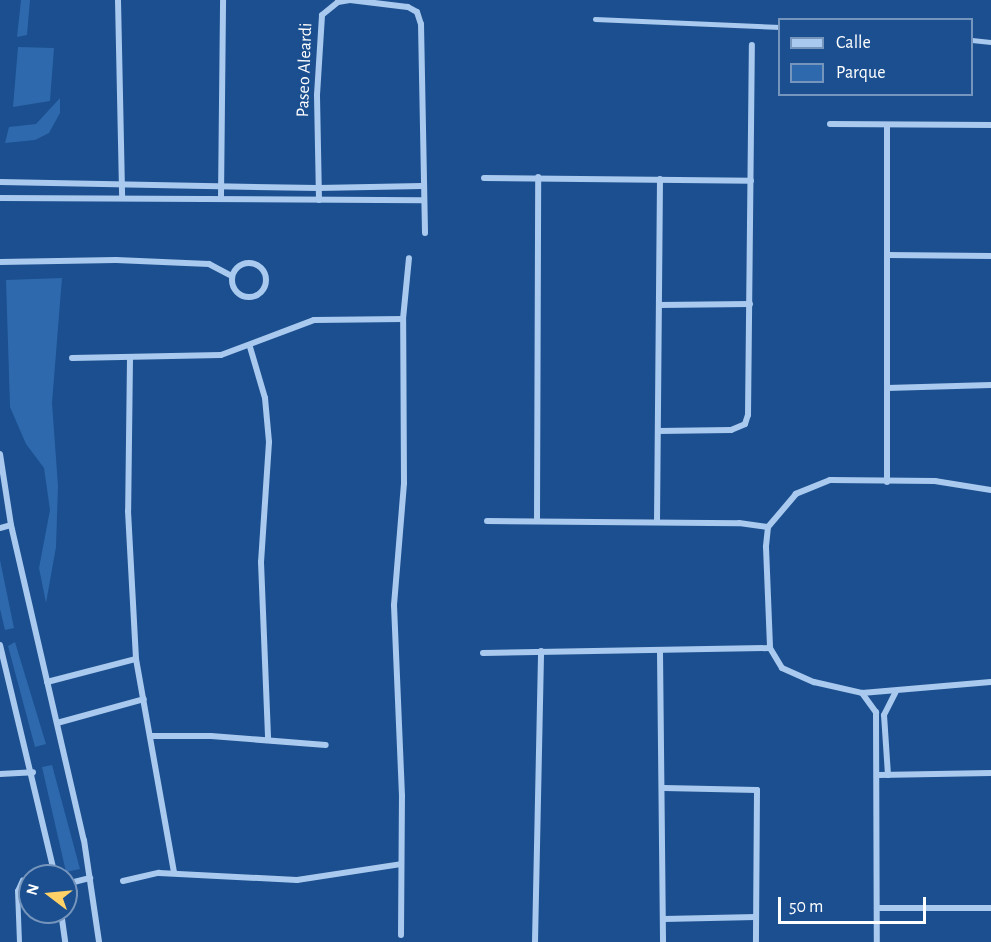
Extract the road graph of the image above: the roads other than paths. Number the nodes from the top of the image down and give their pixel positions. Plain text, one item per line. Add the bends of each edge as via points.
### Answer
1 (117, 0) edge
2 (223, 0) edge
3 (595, 19) dead end
4 (778, 27) edge
5 (973, 40) edge
6 (991, 42) edge
7 (752, 45) dead end
8 (830, 124) dead end
9 (887, 125) junction
10 (991, 125) edge
11 (538, 177) junction
12 (484, 178) dead end
13 (660, 179) junction
14 (752, 181) junction
15 (0, 182) edge
16 (122, 185) junction
17 (222, 185) junction
18 (422, 186) junction
19 (318, 188) junction
20 (122, 197) junction
21 (221, 197) junction
22 (0, 198) edge
23 (319, 200) junction
24 (422, 200) junction
25 (425, 233) dead end
26 (887, 255) junction
27 (991, 256) edge
28 (409, 258) dead end
29 (0, 262) edge
30 (232, 276) junction
31 (750, 304) junction
32 (659, 305) junction
33 (403, 319) junction
34 (250, 347) junction
35 (72, 358) dead end
36 (130, 358) junction
37 (991, 385) edge
38 (887, 388) junction
39 (658, 431) junction
40 (0, 454) edge
41 (887, 482) junction
42 (991, 490) edge
43 (487, 521) dead end
44 (537, 521) junction
45 (657, 522) junction
46 (11, 525) junction
47 (768, 527) junction
48 (0, 528) edge
49 (0, 645) edge
50 (770, 648) junction
51 (541, 651) junction
52 (660, 652) junction
53 (483, 653) dead end
54 (136, 659) junction
55 (47, 682) junction
56 (991, 682) edge
57 (862, 693) junction
58 (895, 693) junction
59 (144, 699) junction
60 (57, 723) junction
61 (152, 736) junction
62 (268, 740) junction
63 (326, 745) dead end
64 (33, 772) junction
65 (991, 773) edge
66 (0, 774) edge
67 (879, 775) junction
68 (888, 775) junction
69 (664, 788) junction
70 (53, 864) edge
71 (401, 864) junction
72 (174, 873) junction
73 (90, 878) junction
74 (78, 881) edge
75 (123, 881) dead end
76 (18, 889) edge
77 (877, 908) junction
78 (991, 908) edge
79 (18, 916) edge
80 (756, 917) junction
81 (664, 919) junction
82 (18, 924) edge
83 (63, 924) edge
84 (401, 936) dead end
85 (19, 942) edge
86 (65, 942) edge
87 (99, 942) edge
88 (535, 942) edge
89 (663, 942) edge
90 (756, 942) edge
91 (877, 942) edge

1 - 16 street
2 - 17 street
3 - 4 lane
5 - 6 lane
7 - 14 street
8 - 9 street
9 - 10 street
9 - 26 street
11 - 12 street
11 - 13 street
11 - 44 street
13 - 14 street
13 - 32 street
14 - 31 street
15 - 16 street
16 - 17 street
16 - 20 street
17 - 19 street
17 - 21 street
18 - 19 street
18 - 19 street, Paseo Aleardi via 420,18 408,7 350,0 338,2 322,15 317,95
18 - 24 street, Paseo Aleardi
19 - 23 street, Paseo Aleardi
20 - 21 street
20 - 22 street
21 - 23 street
23 - 24 street
24 - 25 street, Paseo Aleardi
26 - 27 street
26 - 38 street
28 - 33 street
29 - 30 street via 116,260 209,264
30 - 30 street via 236,292 246,297 257,296 265,286 263,270 253,263 241,264
31 - 32 street
31 - 39 street via 750,404 745,424 731,430
32 - 39 street
33 - 34 street via 314,320
33 - 71 street via 404,483 394,605
34 - 36 street via 221,355
34 - 62 street via 265,398 269,442 261,562
35 - 36 street
36 - 54 street via 128,511
37 - 38 street
38 - 41 street
39 - 45 street
40 - 46 street
41 - 42 street via 935,481
41 - 47 street via 830,480 796,494
43 - 44 street
44 - 45 street
45 - 47 street
46 - 48 street
46 - 55 street
47 - 50 street
49 - 64 street
50 - 52 street
50 - 57 street via 782,668 798,676
51 - 52 street
51 - 53 street
51 - 88 street
52 - 69 street
54 - 55 street
54 - 59 street
55 - 60 street
56 - 58 street
57 - 58 street
57 - 67 street via 876,712
58 - 68 street via 885,715
59 - 60 street
59 - 61 street
60 - 73 street
61 - 62 street
61 - 72 street
62 - 63 street
64 - 66 street
64 - 70 street
65 - 68 street
67 - 68 street
67 - 77 street
69 - 80 street via 757,790
69 - 81 street
71 - 72 street via 297,880
71 - 84 street
72 - 75 street
73 - 74 street
73 - 87 street
76 - 79 lane
77 - 78 street
77 - 91 street
80 - 81 street
80 - 90 street
81 - 89 street
82 - 85 lane
83 - 86 street

